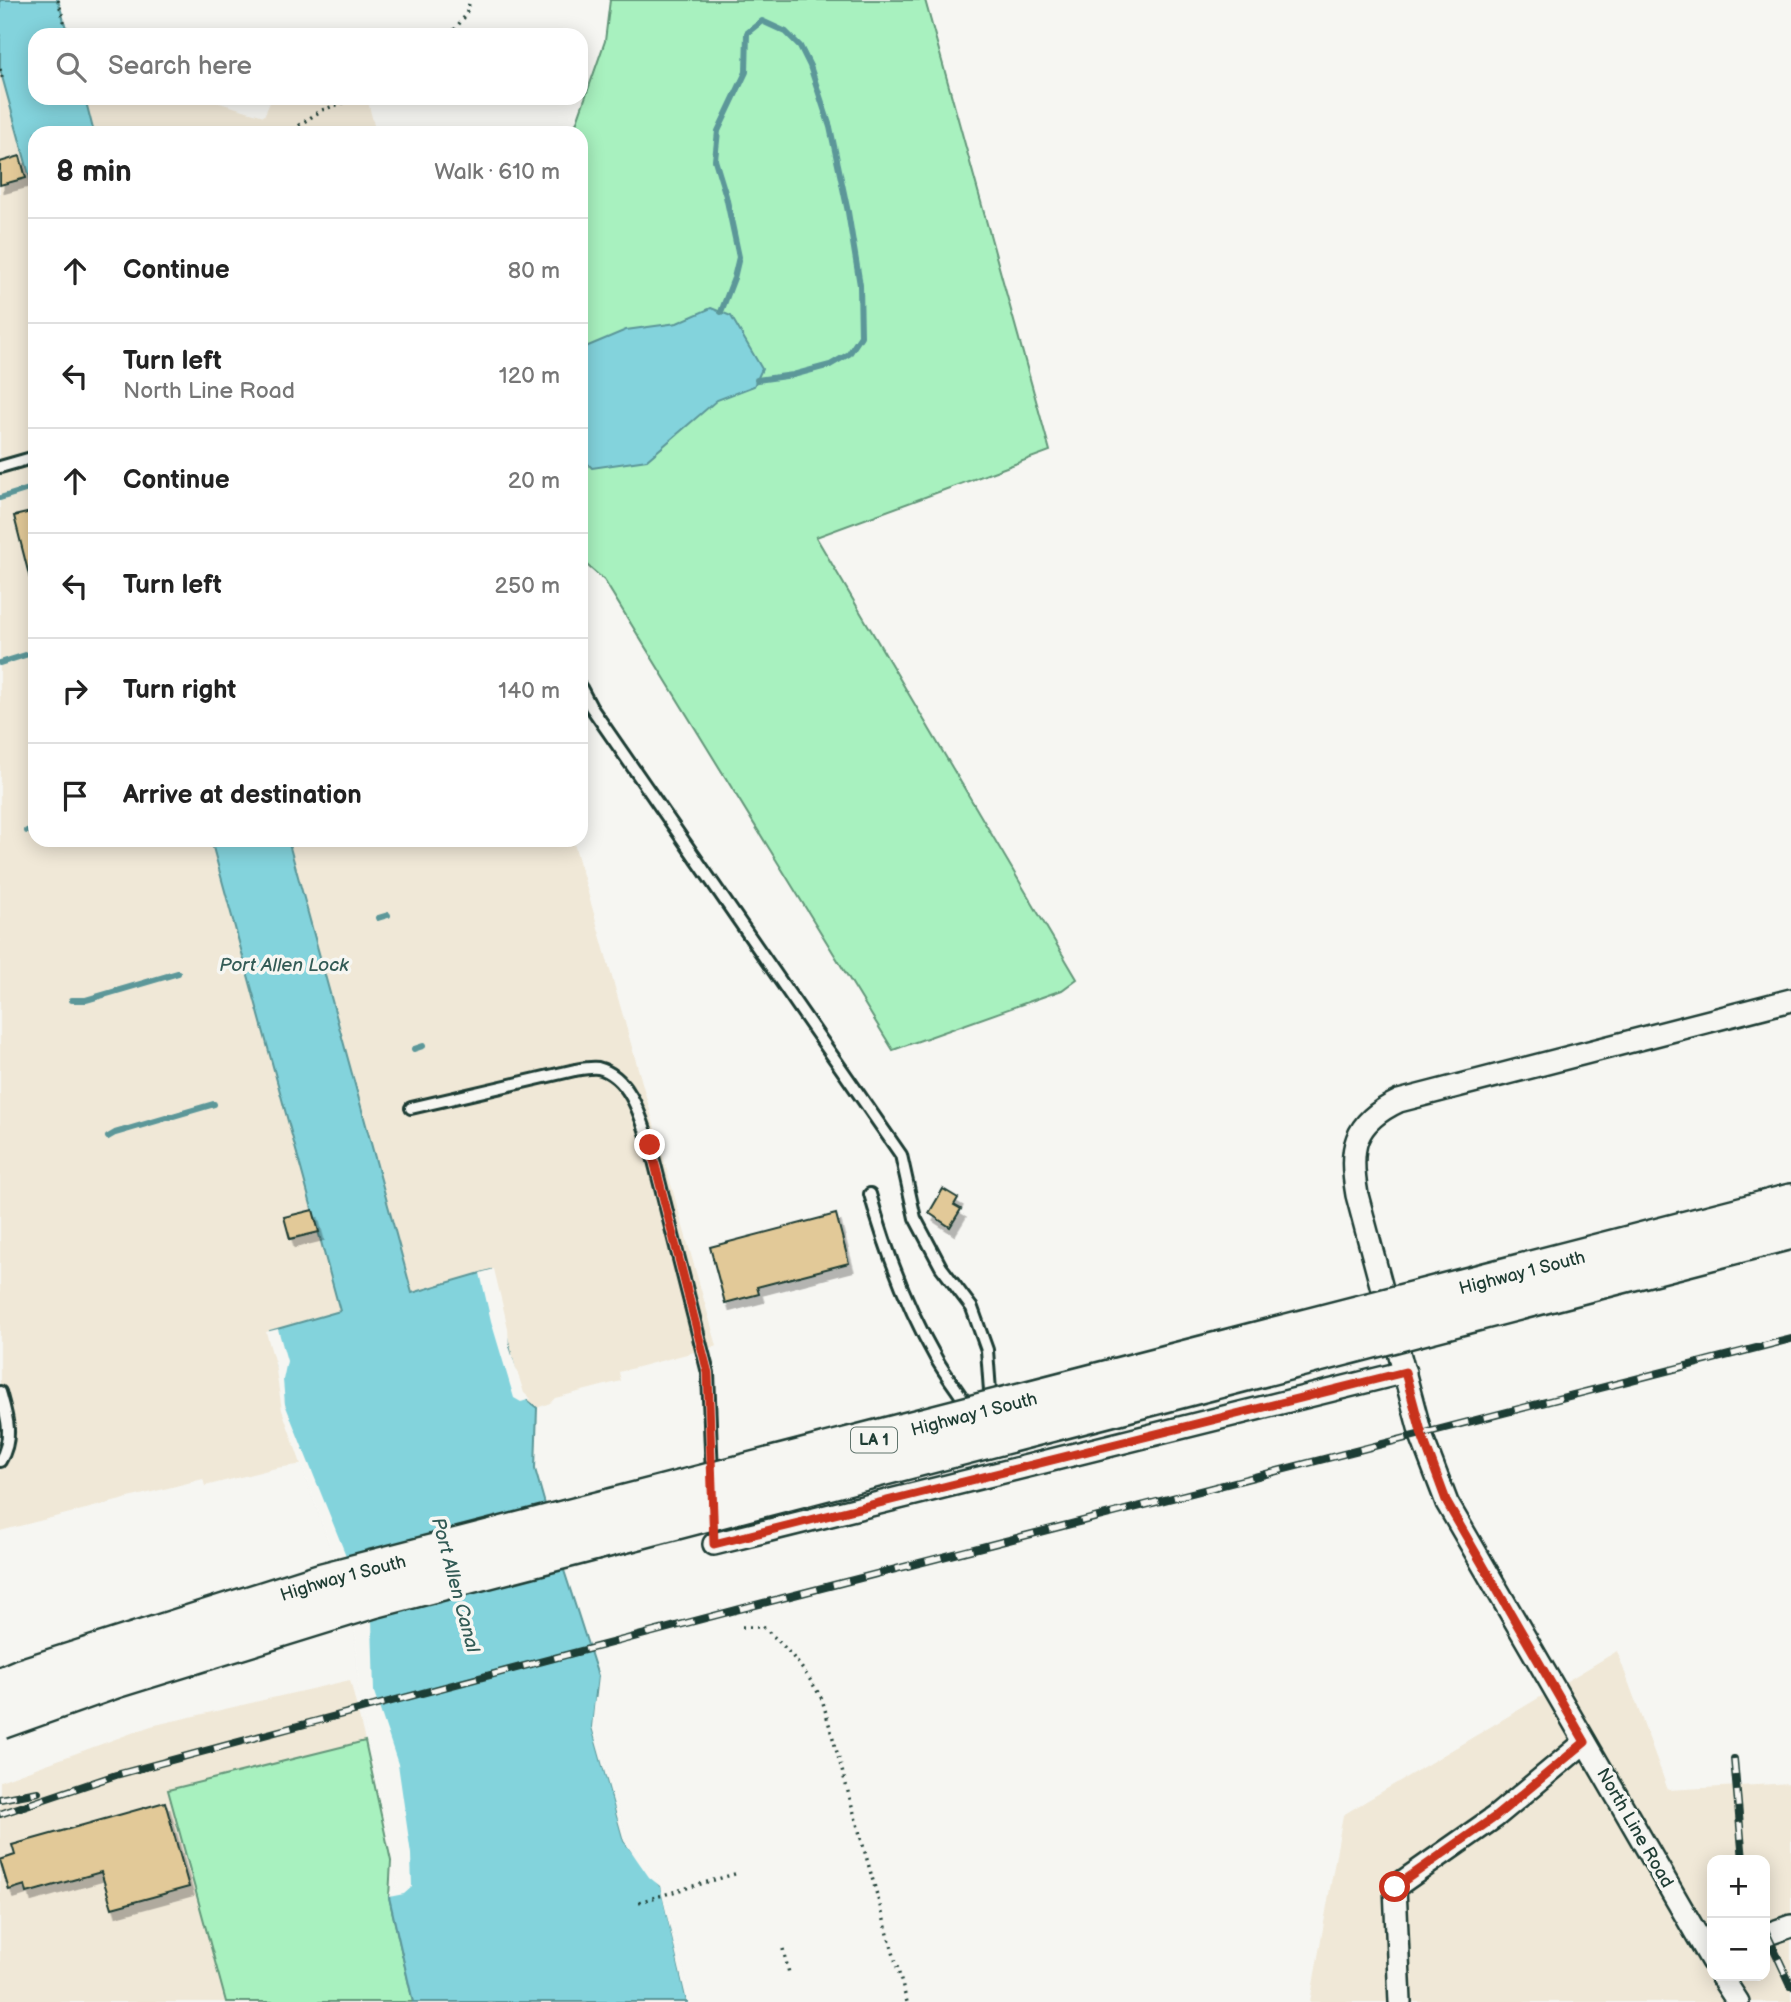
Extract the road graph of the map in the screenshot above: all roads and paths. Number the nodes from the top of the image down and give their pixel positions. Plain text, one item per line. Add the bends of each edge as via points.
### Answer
1 (58, 0) edge
2 (470, 0) edge
3 (66, 28) edge
4 (456, 28) edge
5 (0, 69) edge
6 (3, 80) dead end
7 (337, 105) edge
8 (297, 126) edge
9 (28, 459) edge
10 (0, 467) edge
11 (588, 701) edge
12 (1791, 1000) edge
13 (411, 1108) dead end
14 (870, 1195) dead end
15 (1791, 1203) edge
16 (1768, 1227) edge
17 (1405, 1372) junction
18 (0, 1392) edge
19 (993, 1456) junction
20 (0, 1461) edge
21 (712, 1492) dead end
22 (713, 1505) dead end
23 (713, 1518) dead end
24 (714, 1537) dead end
25 (742, 1627) dead end
26 (0, 1687) edge
27 (0, 1720) edge
28 (1585, 1742) junction
29 (738, 1873) dead end
30 (639, 1902) dead end
31 (1791, 1926) edge
32 (1770, 1933) edge
33 (783, 1949) dead end
34 (1707, 1949) edge
35 (789, 1973) dead end
36 (1724, 1981) edge
37 (907, 2002) edge
38 (1400, 2002) edge
39 (1738, 2002) edge

1 - 3 path
2 - 4 path
5 - 6 path
7 - 8 path
9 - 10 lane
11 - 19 lane via 901,1154 915,1218 941,1267 972,1308 988,1350
12 - 17 street, North Line Road via 1399,1101 1371,1119 1357,1139 1352,1165
13 - 21 lane via 575,1070 597,1068 623,1083 640,1112 650,1145 708,1373
14 - 19 lane via 901,1283 937,1360
15 - 16 highway, Highway 1 South / LA 1
16 - 26 highway, Highway 1 South / LA 1, bridge via 323,1583
16 - 27 highway, bridge via 373,1598
17 - 19 street
17 - 28 street, North Line Road via 1447,1503
18 - 20 lane via 9,1427 8,1446
19 - 24 street
22 - 23 lane
25 - 37 path via 763,1627 783,1643 822,1699
28 - 34 street, North Line Road
28 - 38 street via 1495,1817 1395,1887
29 - 30 path
31 - 32 street
33 - 35 path
36 - 39 street

